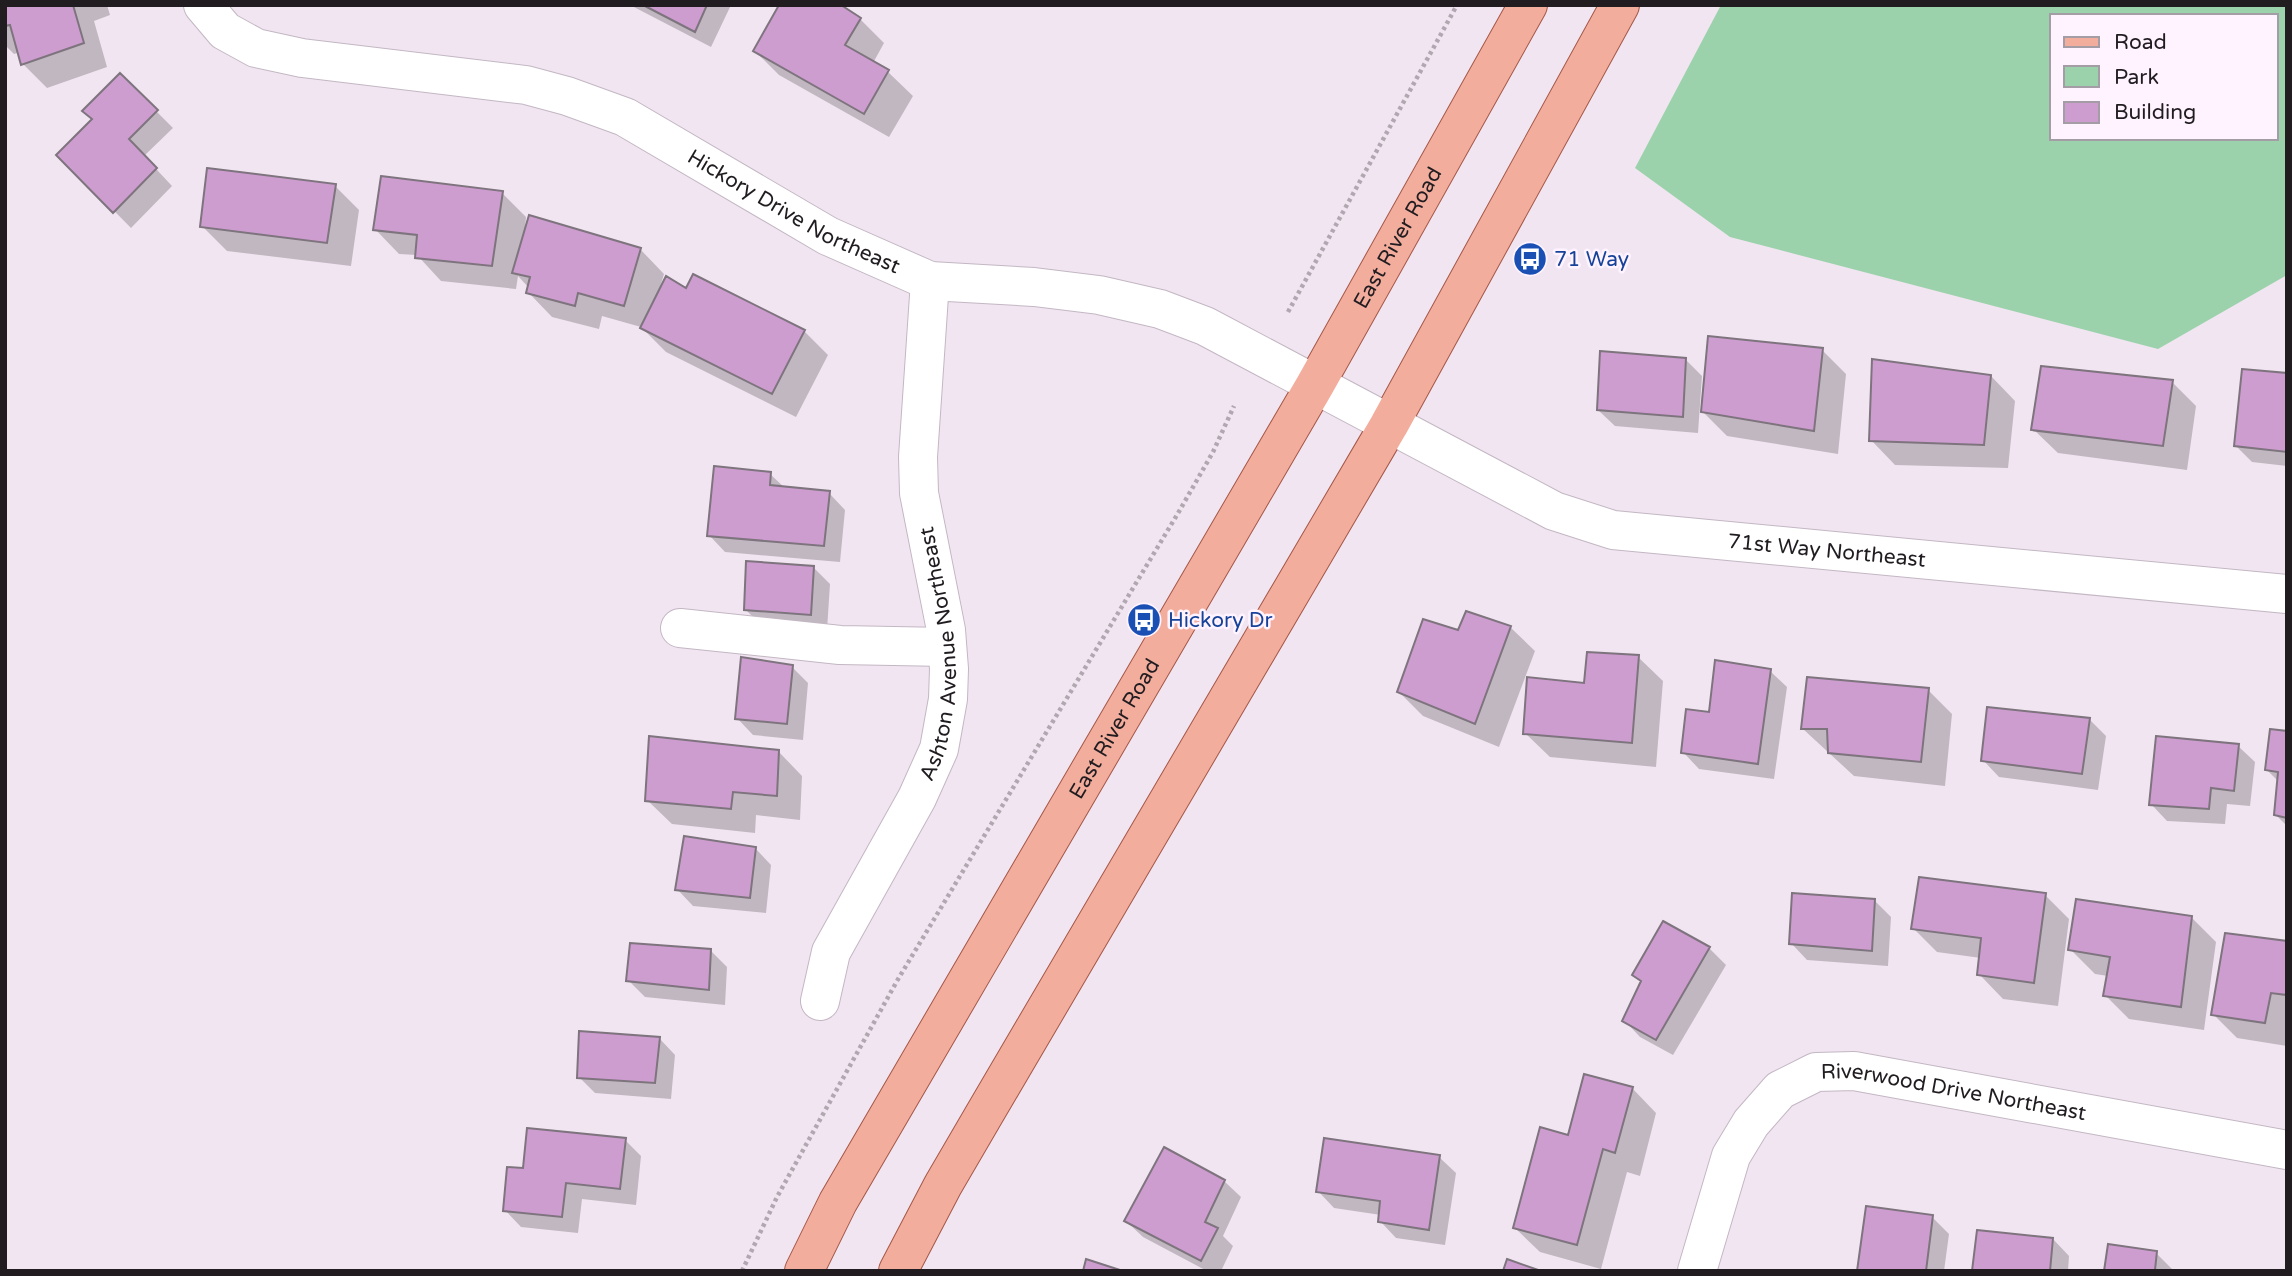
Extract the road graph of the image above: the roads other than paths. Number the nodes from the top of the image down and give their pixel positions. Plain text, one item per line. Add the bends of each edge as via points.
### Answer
1 (203, 5) edge
2 (1528, 5) edge
3 (1620, 5) edge
4 (930, 281) junction
5 (1315, 385) junction
6 (1389, 425) junction
7 (2287, 594) edge
8 (680, 628) dead end
9 (947, 647) junction
10 (820, 1001) dead end
11 (2287, 1150) edge
12 (804, 1271) edge
13 (898, 1271) edge
14 (1697, 1271) edge

1 - 4 street, Hickory Drive Northeast via 225,31 256,48 302,58 526,85 625,117 828,236
2 - 5 main road, East River Road
3 - 6 main road
4 - 5 street, Hickory Drive Northeast via 1034,287 1160,309 1205,326
4 - 9 street, Ashton Avenue Northeast via 919,493
5 - 6 street, Hickory Drive Northeast
5 - 12 main road, East River Road via 838,1202
6 - 7 street, 71st Way Northeast via 1554,511 1613,530
6 - 13 main road via 978,1125
8 - 9 street via 840,645
9 - 10 street, Ashton Avenue Northeast via 948,699 939,749 917,798 831,952
11 - 14 street, Riverwood Drive Northeast via 1854,1072 1816,1072 1780,1090 1751,1123 1731,1156

